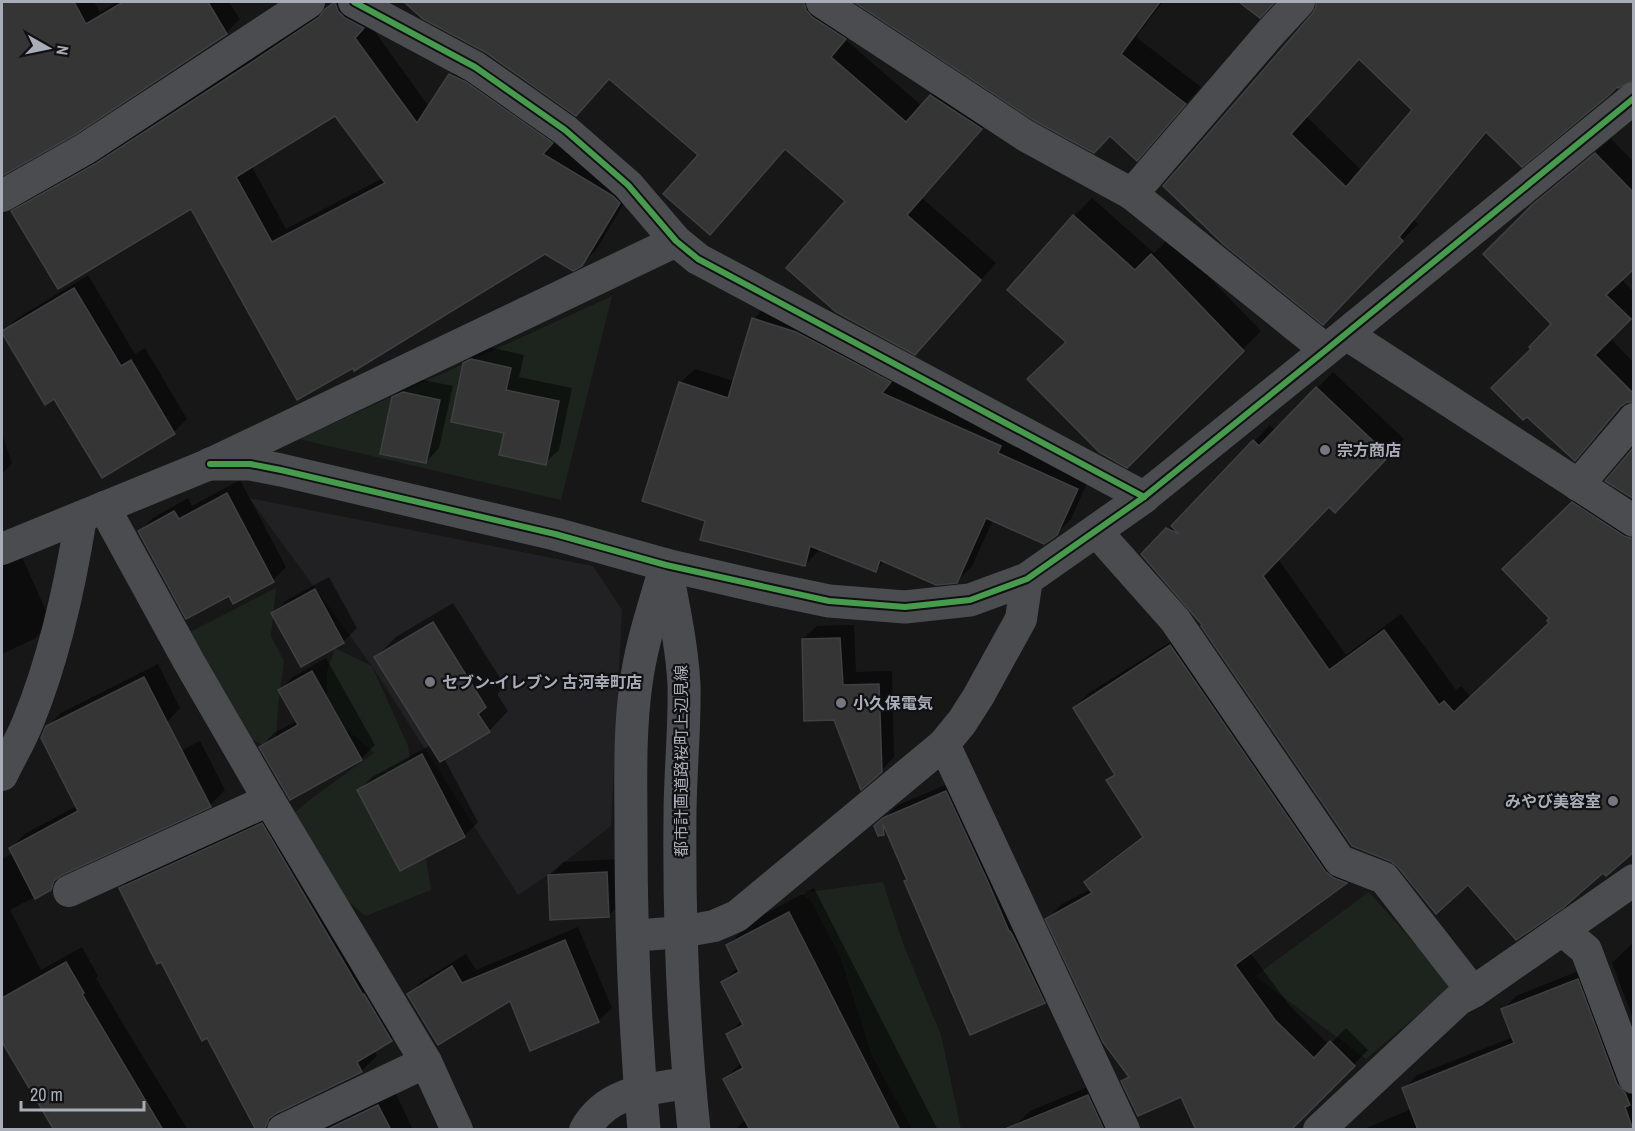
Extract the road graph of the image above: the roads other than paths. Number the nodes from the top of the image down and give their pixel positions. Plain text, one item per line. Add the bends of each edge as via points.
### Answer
1 (309, 2) edge
2 (354, 2) edge
3 (822, 2) edge
4 (1299, 2) edge
5 (1634, 98) edge
6 (1132, 194) junction
7 (2, 196) edge
8 (676, 241) junction
9 (1336, 342) junction
10 (1634, 419) edge
11 (210, 464) junction
12 (1578, 485) junction
13 (1144, 497) junction
14 (92, 512) junction
15 (1634, 521) edge
16 (1096, 531) junction
17 (2, 549) edge
18 (666, 565) junction
19 (1027, 579) junction
20 (944, 744) junction
21 (2, 775) edge
22 (269, 800) junction
23 (1634, 880) edge
24 (69, 891) dead end
25 (1562, 930) junction
26 (681, 932) junction
27 (632, 936) junction
28 (1473, 992) junction
29 (426, 1062) junction
30 (1634, 1078) edge
31 (689, 1083) junction
32 (640, 1090) junction
33 (283, 1130) edge
34 (458, 1130) edge
35 (585, 1130) edge
36 (644, 1130) edge
37 (694, 1130) edge
38 (1124, 1130) edge
39 (1320, 1130) edge

1 - 7 street via 85,148
2 - 8 street via 475,67 565,130 628,185
3 - 6 street via 1026,136
4 - 6 street
5 - 9 street
6 - 9 street
8 - 11 street
8 - 13 street via 698,259
9 - 12 street
9 - 13 street
10 - 12 street
11 - 14 street
11 - 18 street via 250,464 281,470 555,534
12 - 15 street
13 - 16 street
14 - 17 street
14 - 21 street via 53,650 28,723
14 - 22 street via 189,662
16 - 19 street
16 - 28 street via 1175,620 1340,861 1384,878
18 - 19 street via 829,601 905,607 970,600
18 - 26 street, 都市計画道路桜町上辺見線 via 684,686
18 - 27 street via 636,684 631,750
19 - 20 street via 1021,619 978,697
20 - 26 street via 737,916 714,927
20 - 38 street
22 - 24 street
22 - 29 street
23 - 25 street
25 - 28 street
25 - 30 street via 1586,950
26 - 27 street
26 - 31 street, 都市計画道路桜町上辺見線
27 - 32 street
28 - 39 street via 1458,1000
29 - 33 street
29 - 34 street
31 - 32 street
31 - 37 street, 都市計画道路桜町上辺見線
32 - 35 street via 610,1101 591,1118
32 - 36 street

